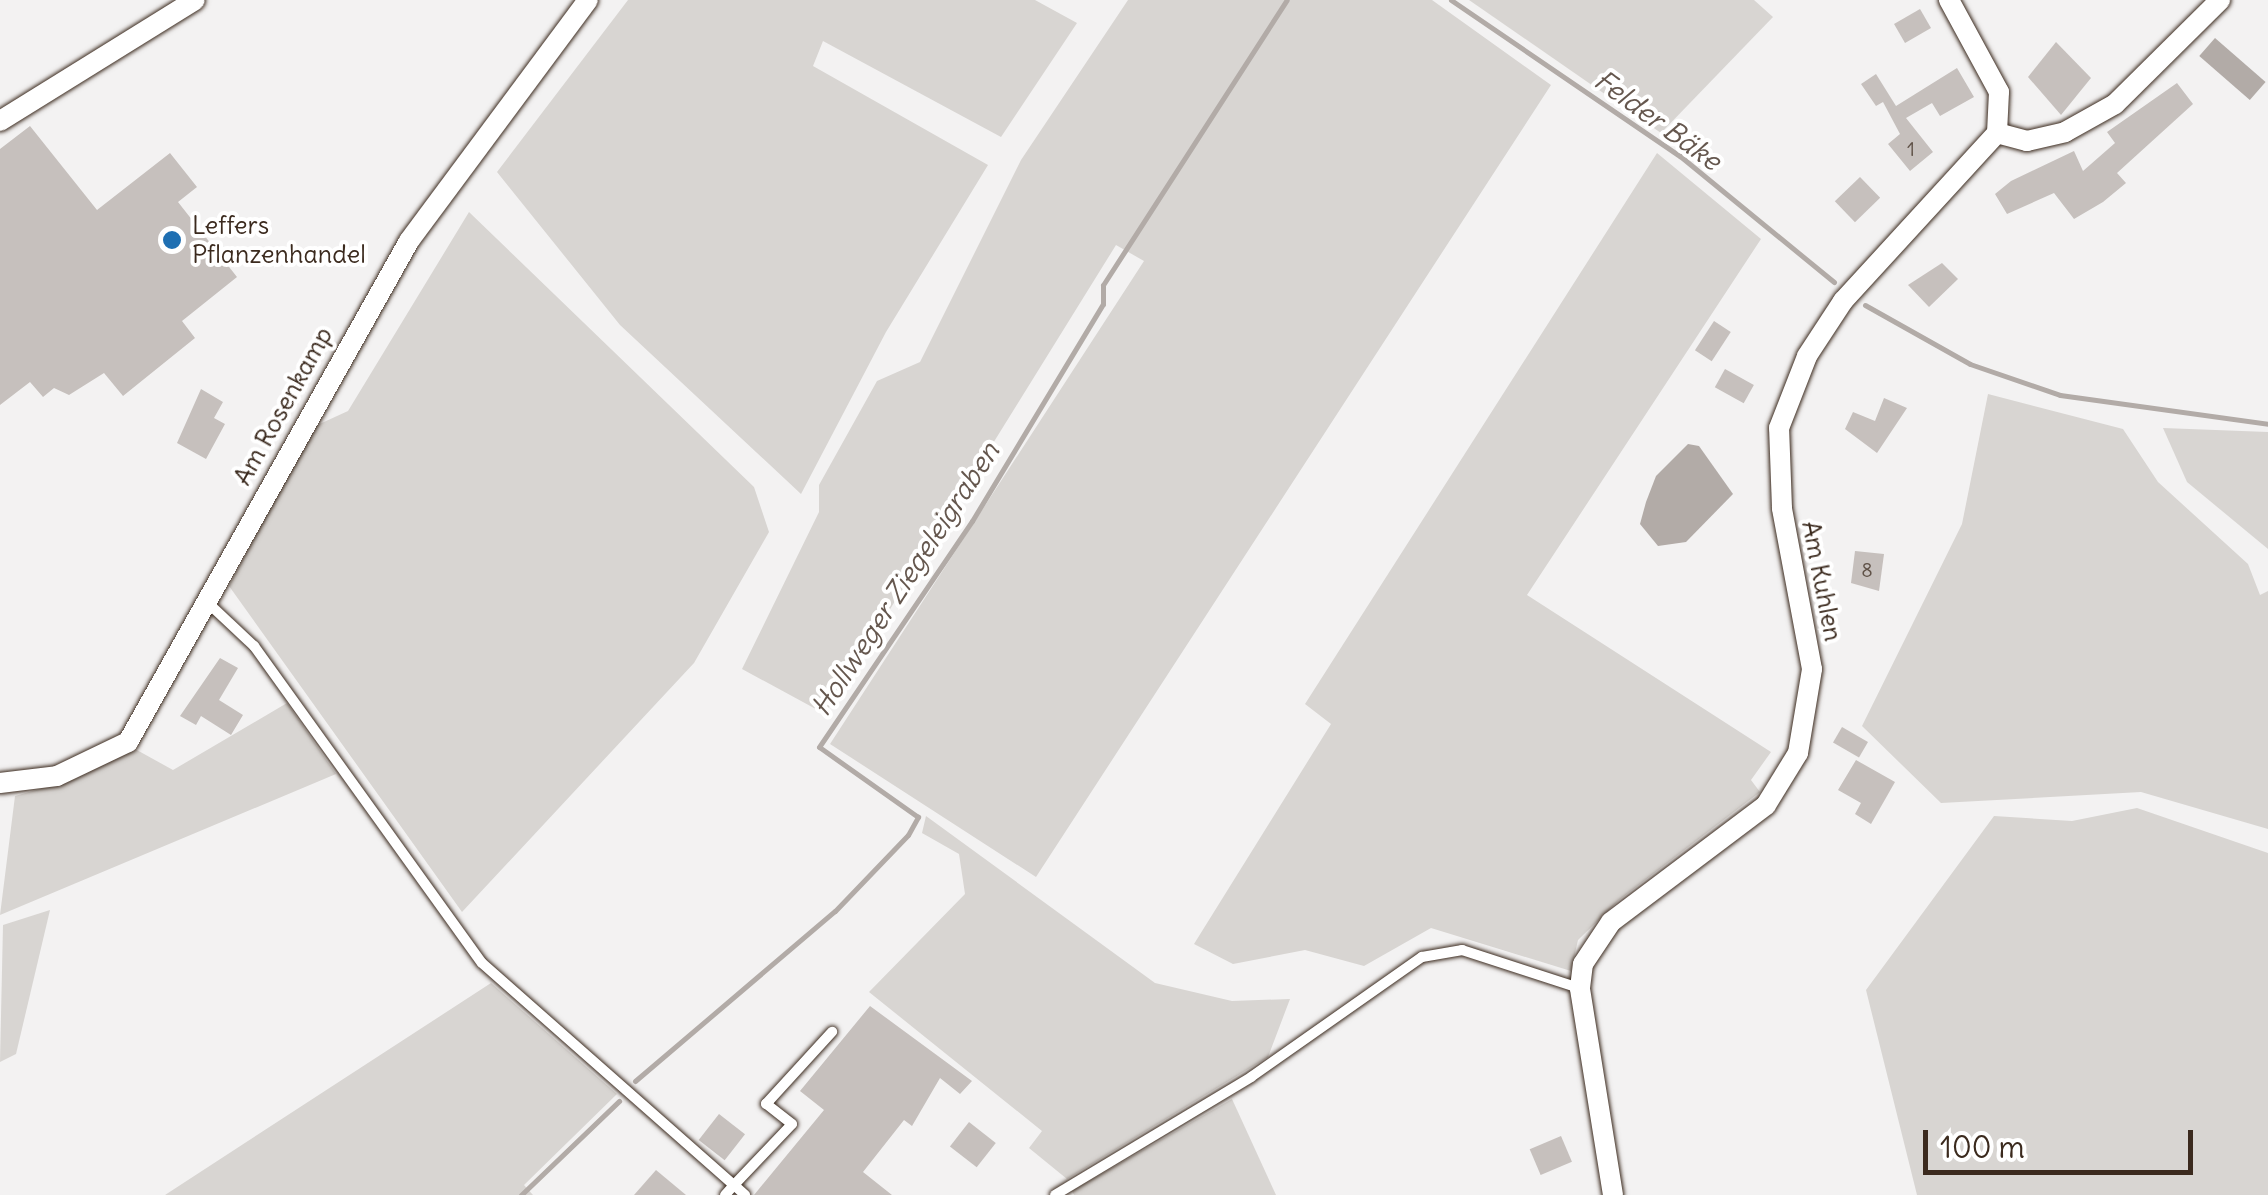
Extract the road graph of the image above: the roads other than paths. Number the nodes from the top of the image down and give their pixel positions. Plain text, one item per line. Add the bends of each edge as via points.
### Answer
1 (195, 0) edge
2 (588, 0) edge
3 (1948, 0) edge
4 (2220, 0) edge
5 (0, 121) edge
6 (1997, 133) junction
7 (204, 600) junction
8 (0, 783) edge
9 (1580, 988) junction
10 (832, 1032) dead end
11 (734, 1185) junction
12 (725, 1195) edge
13 (746, 1195) edge
14 (1055, 1195) edge
15 (1613, 1195) edge

1 - 5 street
2 - 7 street, Am Rosenkamp via 409,241
3 - 6 street via 1999,92
4 - 6 street via 2114,104 2065,132 2027,141
6 - 9 street, Am Kuhlen via 1843,301 1778,428 1782,508 1812,669 1806,726 1783,786 1746,823 1611,922 1583,964
7 - 8 street, Am Rosenkamp via 128,742 57,776
7 - 11 lane via 254,646 482,963
9 - 14 lane via 1462,950 1422,957 1251,1076
9 - 15 street, Am Kuhlen
10 - 11 lane via 766,1104 792,1124
11 - 12 lane
11 - 13 lane

